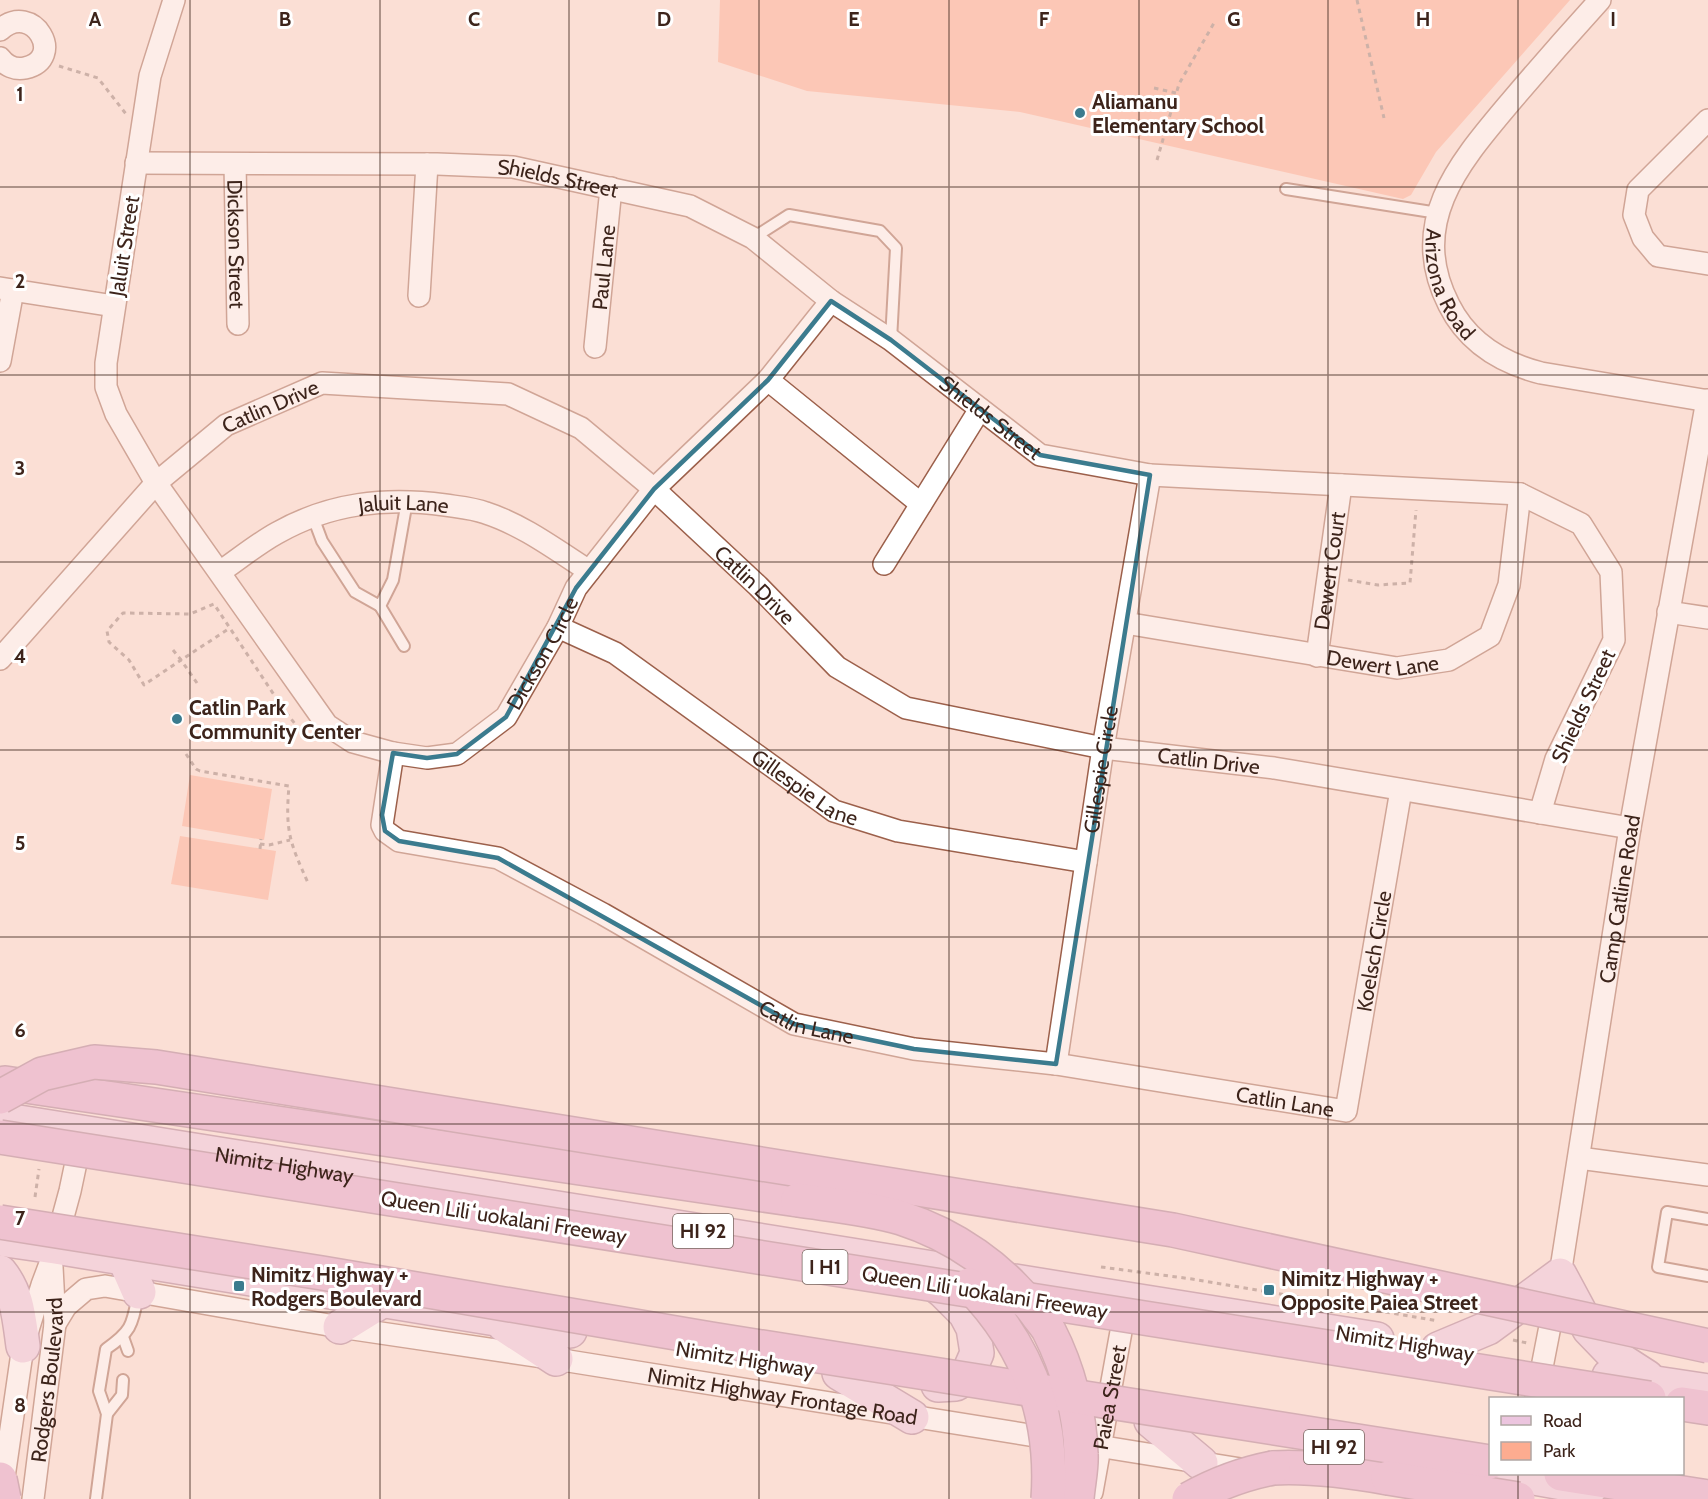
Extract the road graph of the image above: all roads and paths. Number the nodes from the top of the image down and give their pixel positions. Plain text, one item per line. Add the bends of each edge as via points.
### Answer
1 (174, 0) edge
2 (1358, 0) edge
3 (1600, 0) edge
4 (1214, 23) dead end
5 (0, 30) edge
6 (0, 58) edge
7 (40, 60) junction
8 (1155, 88) dead end
9 (1176, 93) junction
10 (1384, 118) dead end
11 (1708, 120) edge
12 (141, 134) junction
13 (1157, 159) dead end
14 (136, 163) junction
15 (235, 164) junction
16 (427, 164) junction
17 (611, 188) junction
18 (1286, 189) dead end
19 (1438, 213) junction
20 (753, 238) junction
21 (1708, 264) edge
22 (7, 289) edge
23 (419, 296) dead end
24 (831, 301) junction
25 (114, 306) junction
26 (238, 324) dead end
27 (891, 340) junction
28 (595, 347) dead end
29 (0, 361) edge
30 (768, 380) junction
31 (1707, 400) edge
32 (980, 409) junction
33 (1150, 475) junction
34 (156, 483) junction
35 (1341, 485) junction
36 (654, 489) junction
37 (1520, 495) junction
38 (407, 501) junction
39 (921, 504) junction
40 (1416, 510) dead end
41 (313, 516) junction
42 (884, 564) dead end
43 (589, 571) junction
44 (220, 572) junction
45 (1328, 578) junction
46 (380, 606) junction
47 (1668, 612) junction
48 (1708, 618) edge
49 (1125, 623) junction
50 (558, 627) junction
51 (230, 628) junction
52 (404, 646) dead end
53 (173, 651) dead end
54 (1317, 656) junction
55 (0, 659) edge
56 (181, 660) junction
57 (197, 683) dead end
58 (312, 739) dead end
59 (1103, 748) junction
60 (393, 753) junction
61 (186, 754) dead end
62 (1401, 790) junction
63 (1540, 813) junction
64 (1630, 828) junction
65 (290, 840) junction
66 (260, 849) dead end
67 (1086, 862) junction
68 (309, 885) dead end
69 (1056, 1064) junction
70 (0, 1082) edge
71 (0, 1097) edge
72 (1346, 1111) joint
73 (0, 1119) edge
74 (82, 1133) junction
75 (0, 1137) edge
76 (1579, 1158) junction
77 (40, 1164) dead end
78 (1708, 1175) edge
79 (35, 1197) dead end
80 (798, 1200) junction
81 (1708, 1219) edge
82 (0, 1221) edge
83 (0, 1239) edge
84 (53, 1254) junction
85 (124, 1258) junction
86 (908, 1263) junction
87 (0, 1272) edge
88 (1560, 1275) junction
89 (1708, 1276) edge
90 (139, 1292) junction
91 (1127, 1297) junction
92 (382, 1301) junction
93 (495, 1320) junction
94 (55, 1324) junction
95 (340, 1327) junction
96 (123, 1337) junction
97 (23, 1346) junction
98 (1708, 1346) edge
99 (1438, 1349) junction
100 (128, 1351) dead end
101 (556, 1359) junction
102 (1543, 1365) junction
103 (123, 1380) dead end
104 (1708, 1390) edge
105 (1652, 1391) edge
106 (1536, 1397) edge
107 (917, 1402) junction
108 (1684, 1404) edge
109 (1708, 1408) edge
110 (107, 1414) junction
111 (1106, 1416) junction
112 (1151, 1421) junction
113 (1101, 1448) junction
114 (1201, 1463) junction
115 (0, 1479) edge
116 (1509, 1479) edge
117 (1561, 1485) edge
118 (1708, 1497) edge
119 (3, 1499) edge
120 (33, 1499) edge
121 (96, 1499) edge
122 (1048, 1499) edge
123 (1077, 1499) edge
124 (1091, 1499) edge
125 (1189, 1499) edge
126 (1428, 1499) edge
127 (1648, 1499) edge

1 - 12 street, Jaluit Street via 150,76
2 - 10 path
3 - 19 street, Arizona Road via 1471,148 1447,187
4 - 9 path
5 - 7 street via 17,20 36,25 45,41
6 - 7 street via 13,68 23,69
7 - 12 path via 98,78
8 - 9 path
9 - 13 path
11 - 21 street via 1638,190 1634,215 1643,238 1658,256
12 - 14 street, Jaluit Street
14 - 15 street, Shields Street
14 - 25 street, Jaluit Street
15 - 16 street, Shields Street
15 - 26 street, Dickson Street
16 - 17 street, Shields Street via 513,167
16 - 23 street
17 - 20 street, Shields Street via 690,206
17 - 28 street, Paul Lane
18 - 19 lane
19 - 31 street, Arizona Road via 1433,250 1443,293 1453,313 1482,346 1500,358 1541,373
20 - 24 street, Shields Street
20 - 27 lane via 789,215 880,231 896,248
22 - 25 street
22 - 29 street
24 - 27 street, Shields Street
24 - 30 street, Dickson Circle
25 - 34 street, Jaluit Street via 106,387 116,414
27 - 32 street, Shields Street
30 - 36 street, Dickson Circle
30 - 39 street
31 - 47 street, Camp Catline Road
32 - 33 street, Shields Street via 1040,455
32 - 39 street
33 - 35 street, Shields Street
33 - 49 street, Gillespie Circle
34 - 36 street, Catlin Drive via 226,425 322,383 508,394 581,428
34 - 44 street, Jaluit Street
34 - 55 street, Catlin Drive
35 - 37 street, Shields Street
35 - 45 street, Dewert Court
36 - 43 street, Dickson Circle
36 - 59 street, Catlin Drive via 837,667 906,708
37 - 54 street, Dewert Lane via 1509,585 1490,636 1449,660 1397,668
37 - 63 street, Shields Street via 1581,524 1611,572 1614,640 1556,759
38 - 41 street, Jaluit Lane via 342,506
38 - 43 street, Jaluit Lane via 486,513 531,534
38 - 46 lane via 393,580
39 - 42 street
40 - 45 path via 1410,583 1378,585
41 - 44 street, Jaluit Lane via 276,534
41 - 46 lane via 322,541 355,592
43 - 50 street, Dickson Circle via 576,588
44 - 60 street, Dickson Circle via 327,725 353,742
45 - 54 street, Dewert Court
46 - 52 lane
47 - 48 street
47 - 64 street, Camp Catline Road
49 - 54 street, Dewert Lane
49 - 59 street, Gillespie Circle
50 - 60 street, Dickson Circle via 506,717 457,754 427,758
50 - 67 street, Gillespie Lane via 615,653 834,811 898,831
51 - 56 path
51 - 56 path via 214,604 190,614 123,613 107,631 109,642 129,660 144,685
51 - 58 path via 284,710
53 - 56 path
56 - 57 path
59 - 62 street, Catlin Drive via 1274,768
59 - 67 street, Gillespie Circle
60 - 69 street, Catlin Lane via 382,825 399,841 498,858 794,1024 914,1049
61 - 65 path via 200,771 289,786
62 - 63 street, Catlin Drive
62 - 72 street, Koelsch Circle
63 - 64 street, Catlin Drive
64 - 76 street, Camp Catline Road
65 - 66 path via 269,845 261,842
65 - 68 path
67 - 69 street, Gillespie Circle
69 - 72 street, Catlin Lane
70 - 80 highway, bridge
71 - 98 highway, bridge via 42,1074 94,1062 156,1067 1173,1230
73 - 74 main road, Nimitz Highway / HI 92
74 - 84 street, Rodgers Boulevard
74 - 86 main road, Nimitz Highway / HI 92
75 - 105 highway, Queen Liliʻuokalani Freeway / I H1, bridge
76 - 78 street
76 - 88 street, Camp Catline Road
77 - 79 path
80 - 122 highway, bridge via 922,1245 957,1272 987,1304 1013,1340 1032,1379 1046,1428
80 - 123 highway, bridge via 863,1209 936,1231 969,1249 1026,1299 1048,1330 1074,1405 1081,1454
81 - 89 lane via 1667,1212 1658,1268
82 - 116 highway, bridge via 322,1273
83 - 84 main road, Nimitz Highway
84 - 85 main road, Nimitz Highway
84 - 94 street, Rodgers Boulevard
84 - 97 street, Rodgers Boulevard
85 - 90 main road
85 - 92 main road, Nimitz Highway
86 - 91 main road, Nimitz Highway / HI 92
86 - 107 main road via 964,1313 974,1328 977,1353 967,1376
87 - 97 main road via 10,1284 17,1304
88 - 99 main road via 1488,1328
88 - 102 street, Camp Catline Road
88 - 105 main road via 1589,1329
90 - 94 street, Nimitz Highway Frontage Road via 105,1286 86,1289 66,1306
90 - 95 street, Nimitz Highway Frontage Road
90 - 96 lane via 134,1320
91 - 99 main road, Nimitz Highway / HI 92
91 - 111 street, Paiea Street
92 - 93 main road, Nimitz Highway
92 - 95 main road
93 - 101 main road
93 - 107 main road, Nimitz Highway via 839,1373
94 - 120 street, Rodgers Boulevard
95 - 101 street, Nimitz Highway Frontage Road
96 - 100 lane
96 - 110 lane via 106,1349 99,1391
97 - 119 street, Rodgers Boulevard
99 - 102 main road, Nimitz Highway / HI 92
101 - 107 street, Nimitz Highway Frontage Road
102 - 105 main road, Nimitz Highway / HI 92
102 - 106 street, Camp Catline Road
103 - 110 lane via 122,1395
104 - 105 main road, Nimitz Highway / HI 92
107 - 111 main road, HI 92
107 - 113 street, Nimitz Highway Frontage Road
108 - 109 highway
110 - 121 lane
111 - 112 main road, HI 92
111 - 113 street, Paiea Street
112 - 114 main road
112 - 116 main road, HI 92
113 - 114 street, Nimitz Highway Frontage Road
113 - 124 street, Paiea Street
114 - 126 street, Nimitz Highway Frontage Road
115 - 119 highway, bridge
116 - 117 main road, HI 92
116 - 125 highway, bridge via 1303,1466 1244,1474
117 - 118 highway
117 - 127 main road, HI 92

